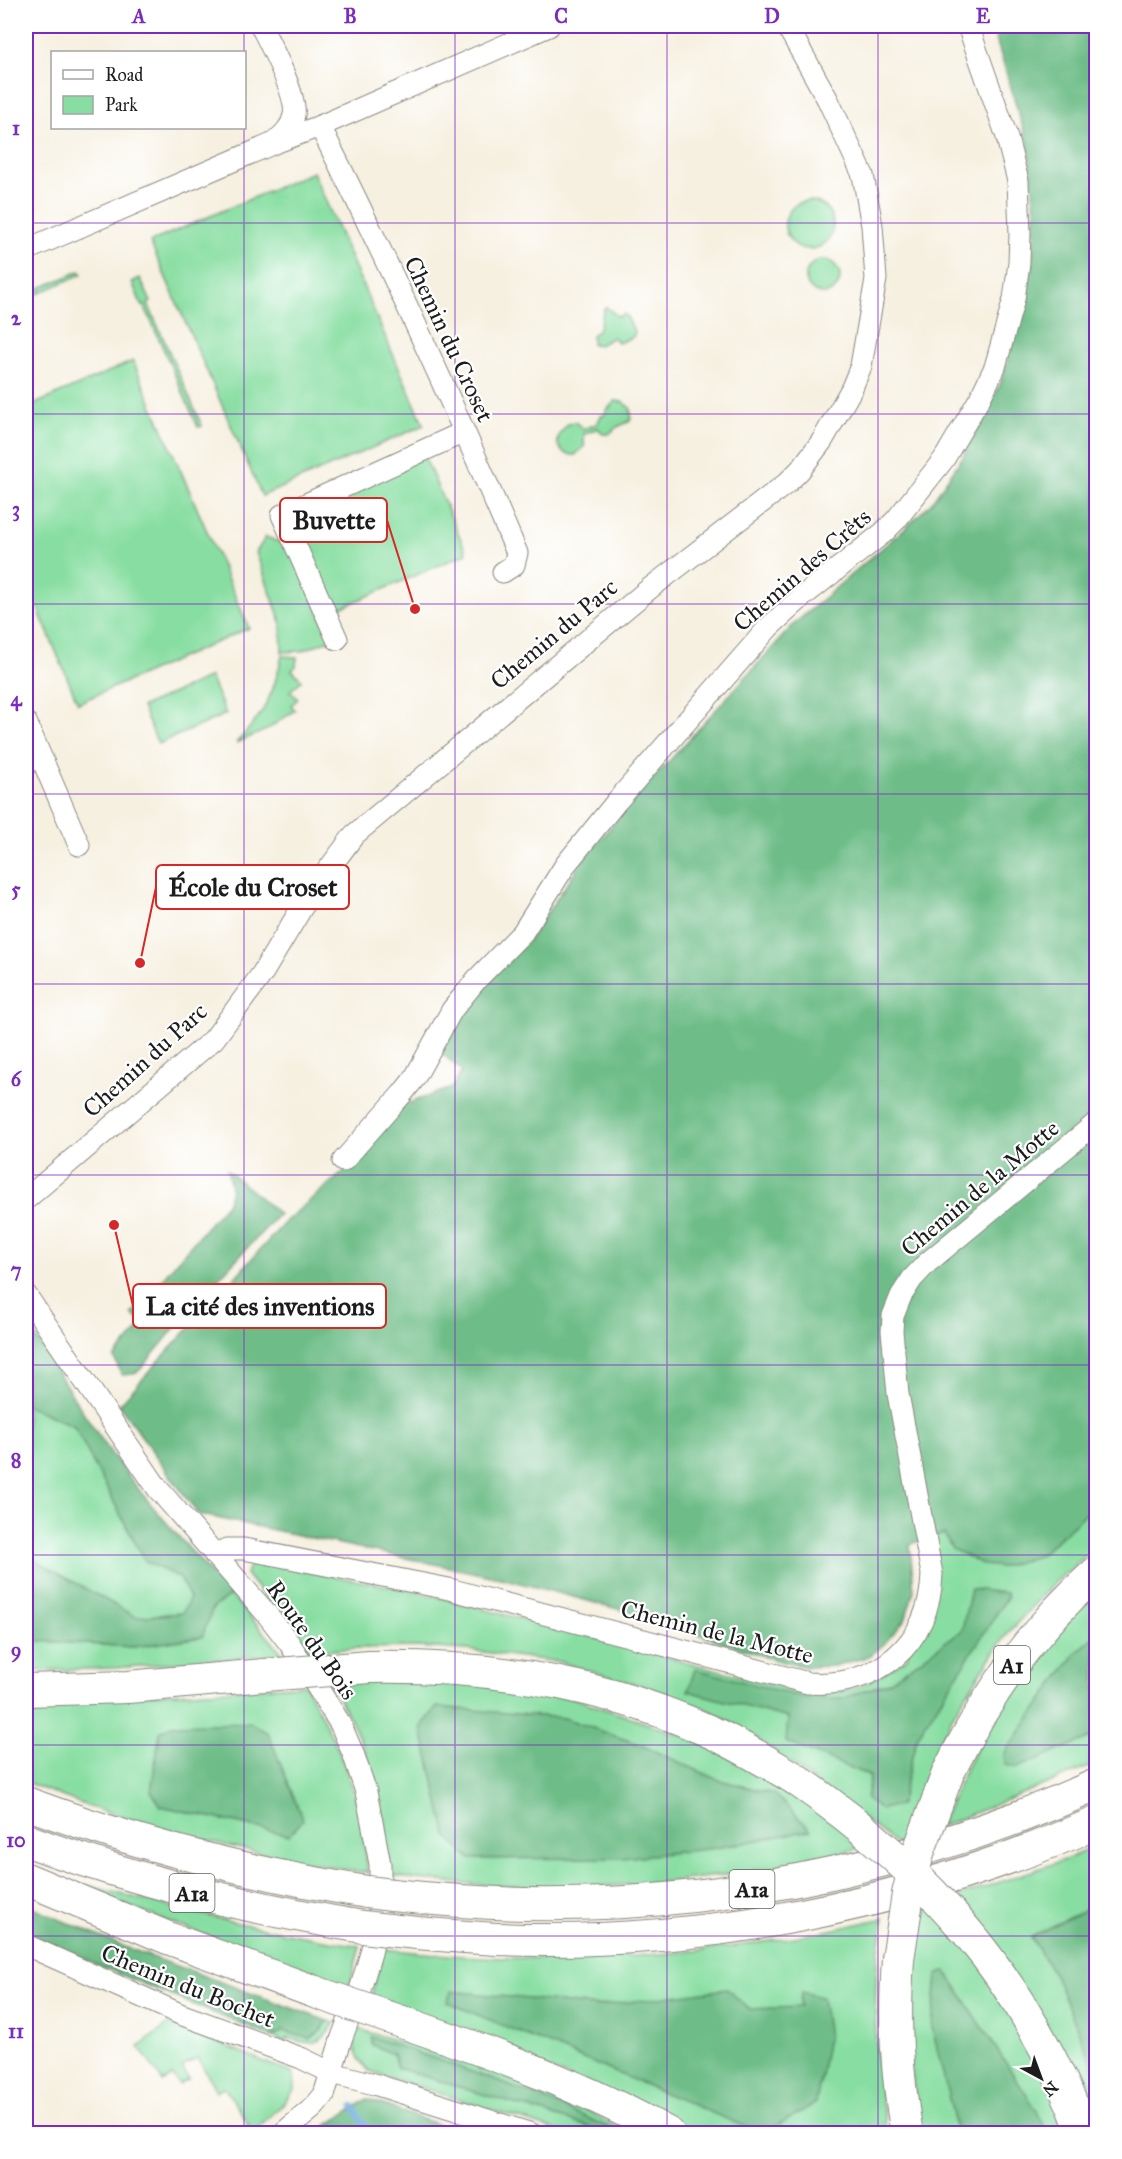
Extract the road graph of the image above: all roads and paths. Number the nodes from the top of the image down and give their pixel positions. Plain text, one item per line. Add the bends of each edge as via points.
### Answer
1 (261, 26) edge
2 (549, 26) edge
3 (787, 26) edge
4 (968, 26) edge
5 (320, 126) junction
6 (272, 144) junction
7 (26, 250) edge
8 (464, 432) junction
9 (503, 572) dead end
10 (337, 639) dead end
11 (26, 722) edge
12 (79, 845) dead end
13 (1096, 1123) edge
14 (343, 1161) dead end
15 (26, 1199) edge
16 (26, 1295) edge
17 (215, 1555) junction
18 (1096, 1574) edge
19 (26, 1690) edge
20 (1096, 1785) edge
21 (26, 1803) edge
22 (1096, 1823) edge
23 (26, 1840) edge
24 (26, 1879) edge
25 (26, 1945) edge
26 (332, 2073) junction
27 (282, 2133) edge
28 (532, 2133) edge
29 (669, 2133) edge
30 (907, 2133) edge
31 (1084, 2133) edge

1 - 6 street via 295,106 285,133
2 - 5 street
3 - 15 street, Chemin du Parc via 863,175 876,279 861,366 816,448 800,470 774,494 632,603 354,835 214,1039
4 - 14 street, Chemin des Crêts via 1006,134 1018,181 1020,224 1014,299 994,367 980,398 944,459 896,520 769,627 617,801 567,864 523,932 462,996 414,1079
5 - 6 street
5 - 8 street, Chemin du Croset
6 - 7 street
8 - 9 street, Chemin du Croset via 517,553 514,565
8 - 10 street via 282,514
11 - 12 street
13 - 17 street, Chemin de la Motte via 934,1256 905,1287 896,1306 892,1331 895,1372 932,1574 925,1615 912,1640 870,1673 835,1683 808,1683 413,1580 244,1549 227,1549
16 - 17 street, Route du Bois via 158,1490
17 - 26 street, Route du Bois via 266,1613 319,1688 340,1725 366,1792 380,1864 380,1911 371,1953
18 - 30 highway, A1, bridge via 1056,1612 992,1692 948,1773 918,1853 898,1959 895,2034
19 - 31 highway, bridge via 128,1687 370,1667 438,1667 490,1671 591,1690 696,1726 794,1778 863,1828 940,1899 974,1939 1030,2020 1055,2065
20 - 21 highway, A1a via 954,1840 820,1876 656,1900 565,1904 496,1903 379,1893 298,1881 110,1833
22 - 23 highway, A1a via 1019,1855 930,1884 826,1910 660,1935 566,1939 497,1939 376,1929 293,1916 191,1892
24 - 29 highway, A1a, bridge via 147,1930 494,2055 575,2087
25 - 26 street, Chemin du Bochet via 180,2014
26 - 27 street, Route du Bois via 319,2102
26 - 28 street, Chemin du Bochet

